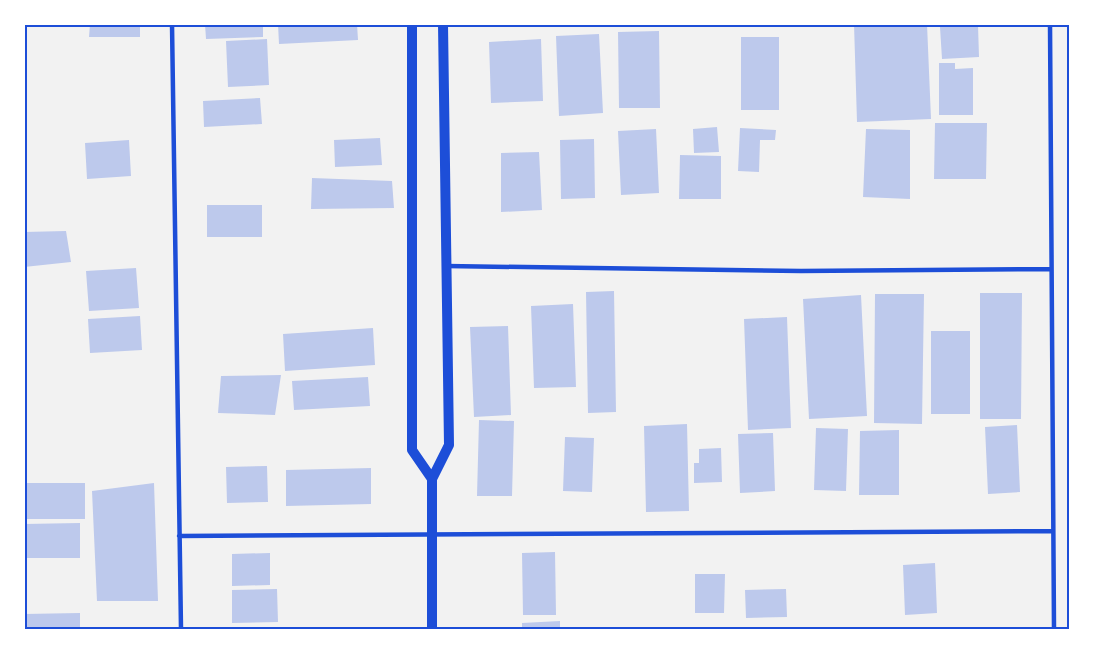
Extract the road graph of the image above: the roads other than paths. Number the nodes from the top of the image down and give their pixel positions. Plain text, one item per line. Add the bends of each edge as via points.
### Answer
1 (172, 24) edge
2 (412, 24) edge
3 (443, 24) edge
4 (1050, 24) edge
5 (446, 266) junction
6 (1051, 269) junction
7 (432, 479) junction
8 (1053, 531) junction
9 (432, 535) junction
10 (179, 536) junction
11 (180, 629) edge
12 (432, 629) edge
13 (1054, 629) edge

1 - 10 lane
2 - 7 street via 412,450
3 - 5 street
4 - 6 lane
5 - 6 lane via 801,271
5 - 7 street via 449,445
6 - 8 lane
7 - 9 street
8 - 9 lane
8 - 13 lane
9 - 10 lane
9 - 12 street
10 - 11 lane

